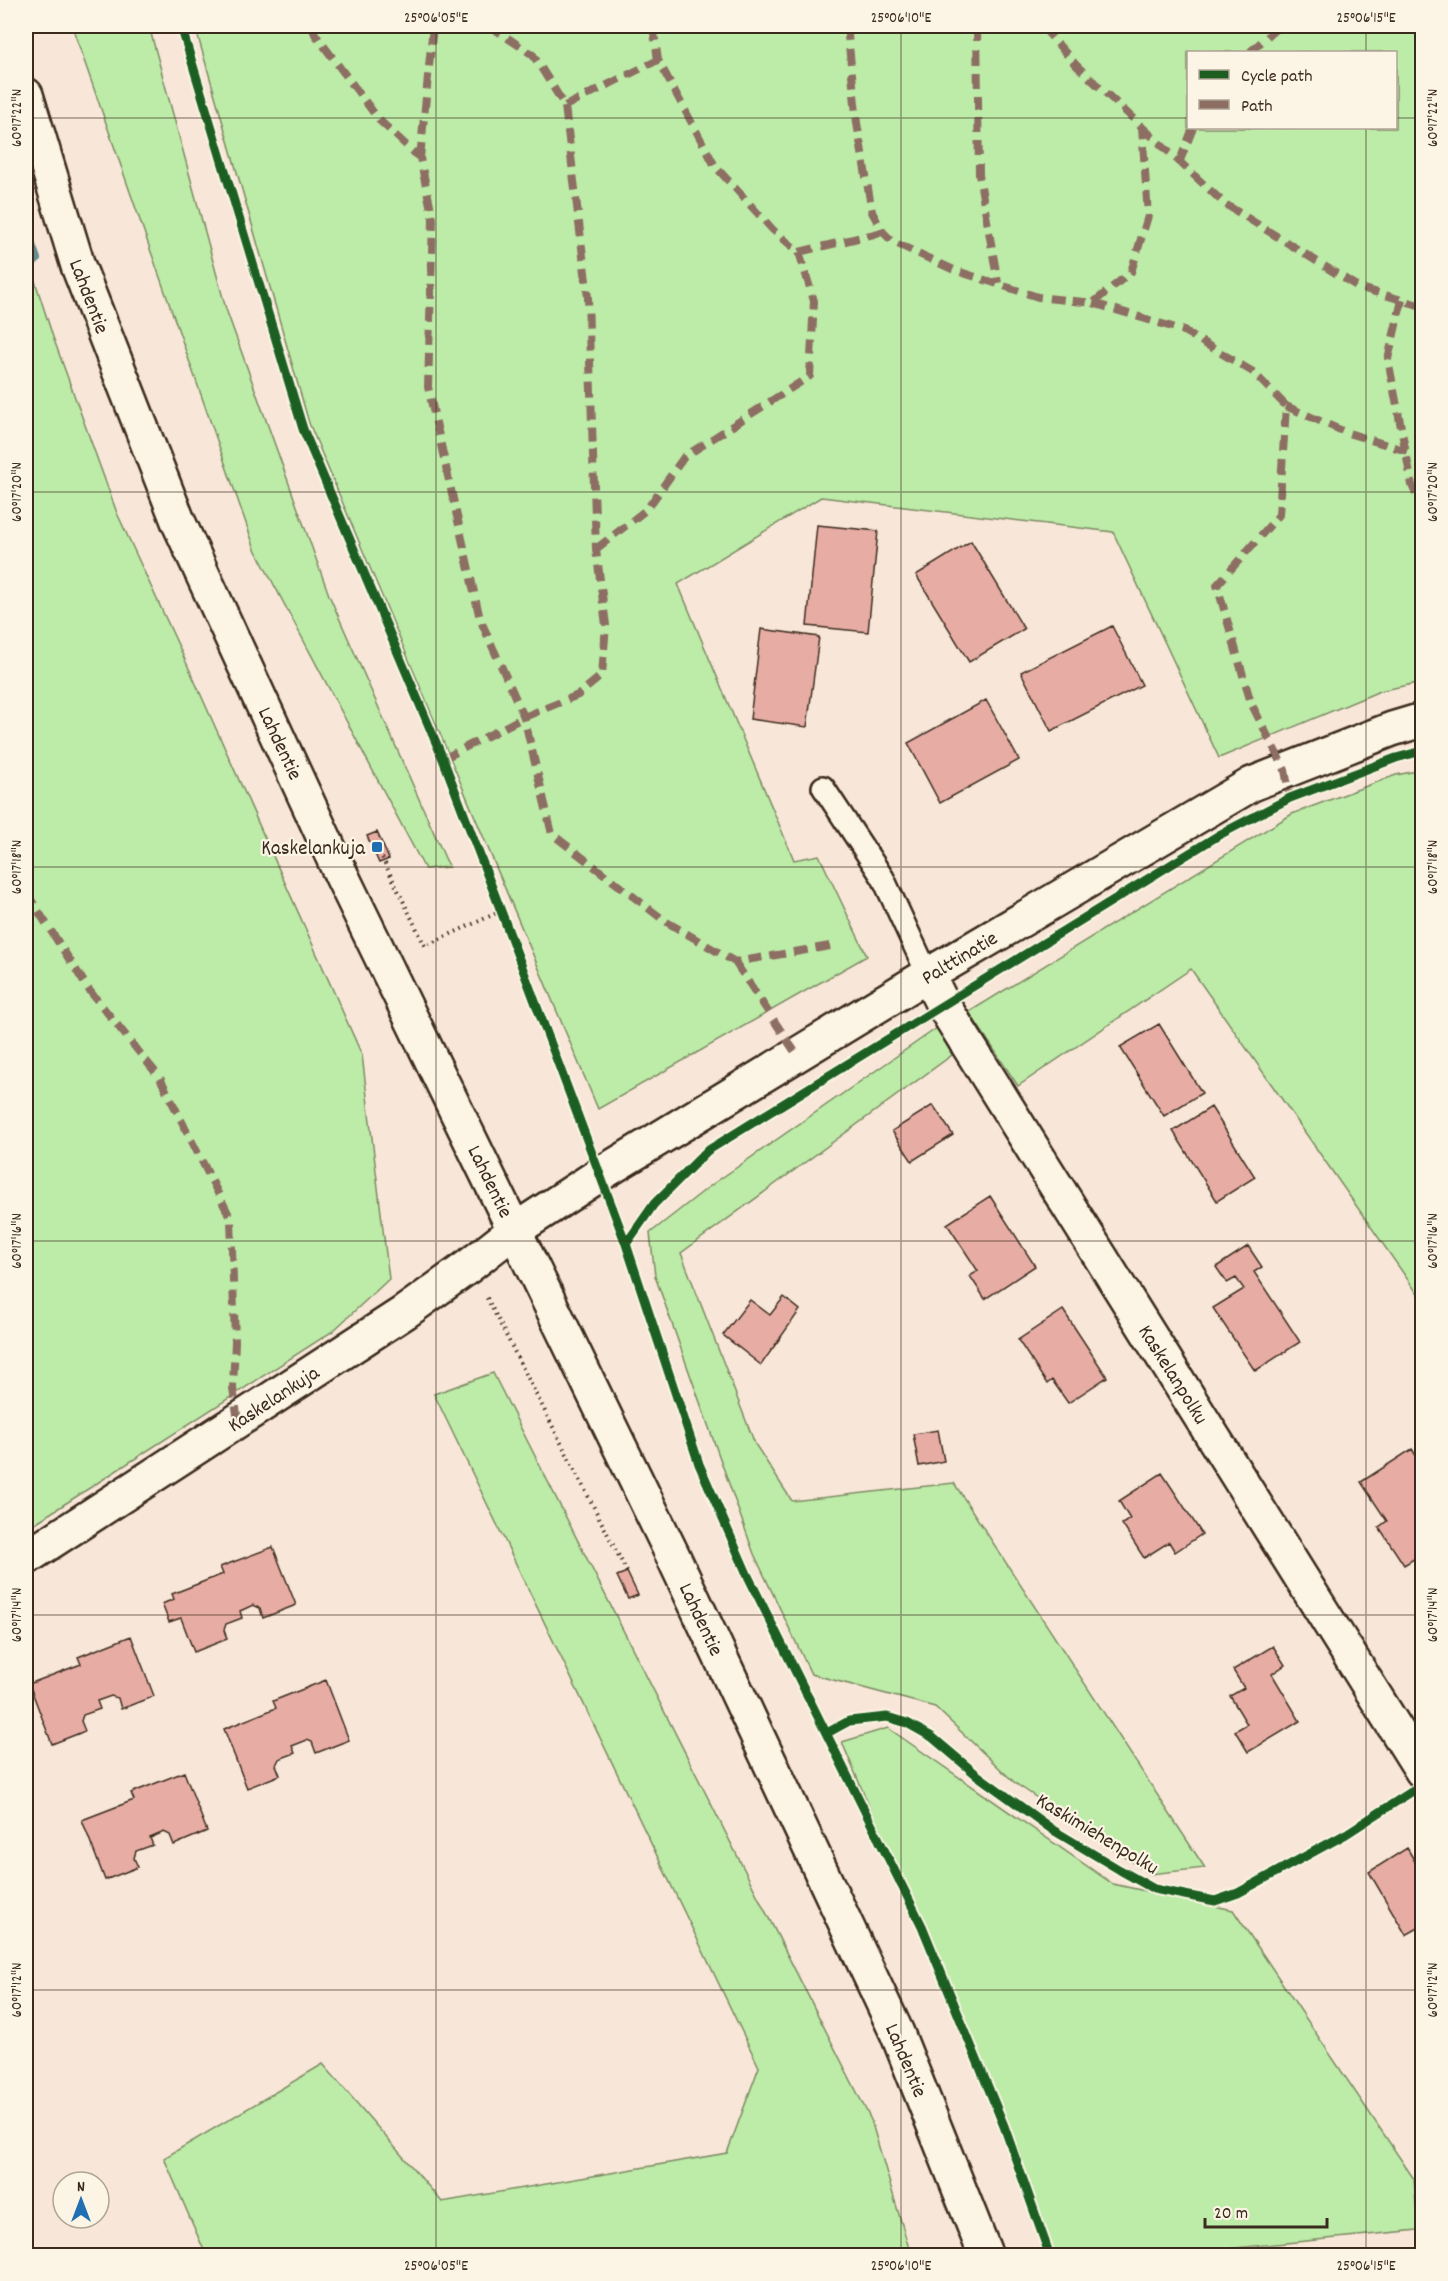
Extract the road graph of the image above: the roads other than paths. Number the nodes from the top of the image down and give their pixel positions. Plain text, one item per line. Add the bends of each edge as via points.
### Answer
1 (26, 95) edge
2 (1422, 720) edge
3 (823, 787) dead end
4 (928, 975) junction
5 (515, 1230) junction
6 (26, 1558) edge
7 (1422, 1771) edge
8 (986, 2256) edge

1 - 5 street, Lahdentie via 78,266 178,521 337,866
2 - 4 street, Palttinatie via 1252,784
3 - 4 lane via 883,878
4 - 5 street, Palttinatie
4 - 7 street, Kaskelanpolku via 943,1005
5 - 6 street, Kaskelankuja via 405,1312
5 - 8 street, Lahdentie via 897,2033

